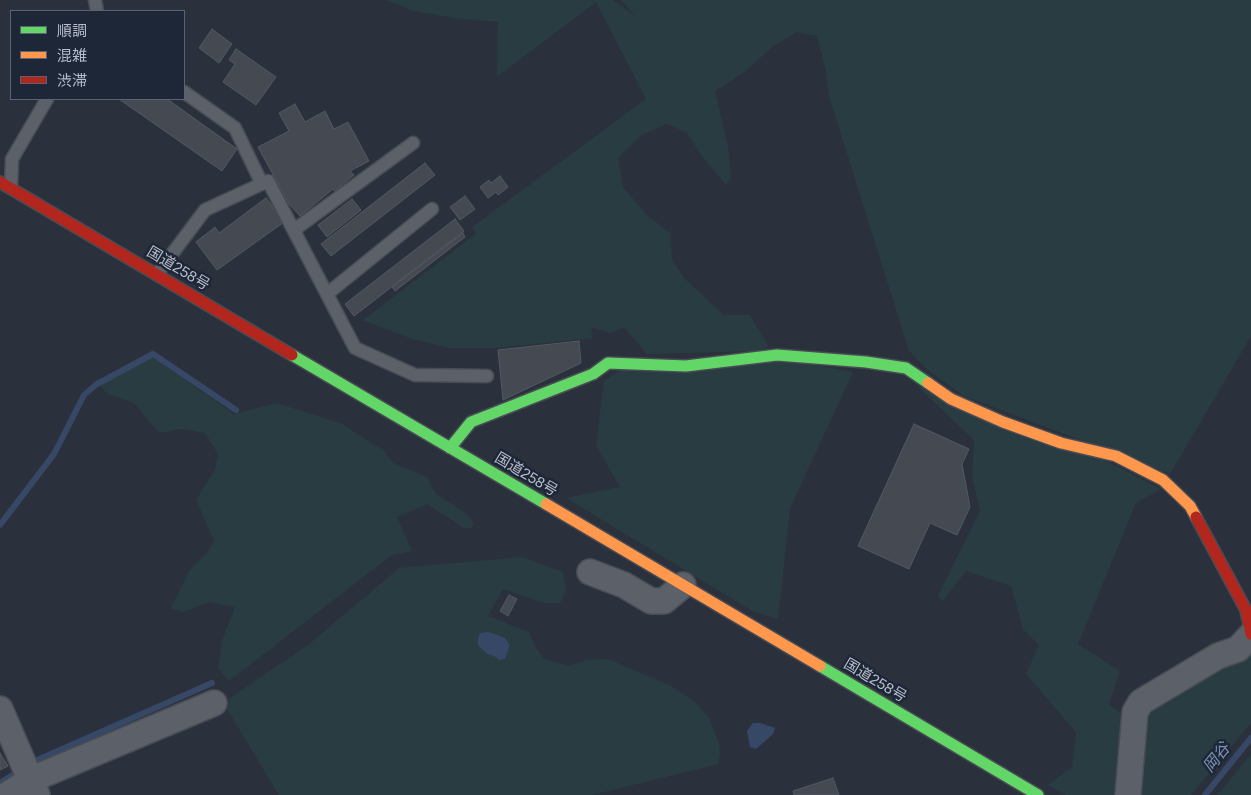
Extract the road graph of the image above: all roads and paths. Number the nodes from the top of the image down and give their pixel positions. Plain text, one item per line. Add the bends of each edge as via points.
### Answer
1 (185, 93) edge
2 (46, 100) edge
3 (413, 143) dead end
4 (262, 184) junction
5 (6, 185) edge
6 (432, 209) dead end
7 (294, 230) junction
8 (157, 274) junction
9 (327, 294) junction
10 (487, 376) dead end
11 (450, 448) junction
12 (590, 572) dead end
13 (683, 586) junction
14 (1249, 607) edge
15 (1251, 634) edge
16 (214, 703) dead end
17 (1, 716) edge
18 (34, 787) edge
19 (6, 795) edge
20 (1038, 795) edge
21 (1128, 795) edge

1 - 4 lane via 235,128
2 - 5 lane via 12,159
3 - 7 lane
4 - 7 lane via 268,181
4 - 8 lane via 205,210
5 - 8 main road, 国道258号
6 - 9 lane
7 - 9 lane
8 - 11 main road, 国道258号
9 - 10 lane via 355,348 415,375
11 - 13 main road, 国道258号
11 - 14 main road via 471,422 593,374 608,362 686,366 777,356 906,368 951,399 1003,422 1116,456 1163,480 1190,506
12 - 13 street via 624,585 651,601 664,601
13 - 20 main road, 国道258号
14 - 15 main road
15 - 21 street via 1238,649 1218,656 1141,702 1135,712
16 - 18 street
17 - 18 street
18 - 19 street

